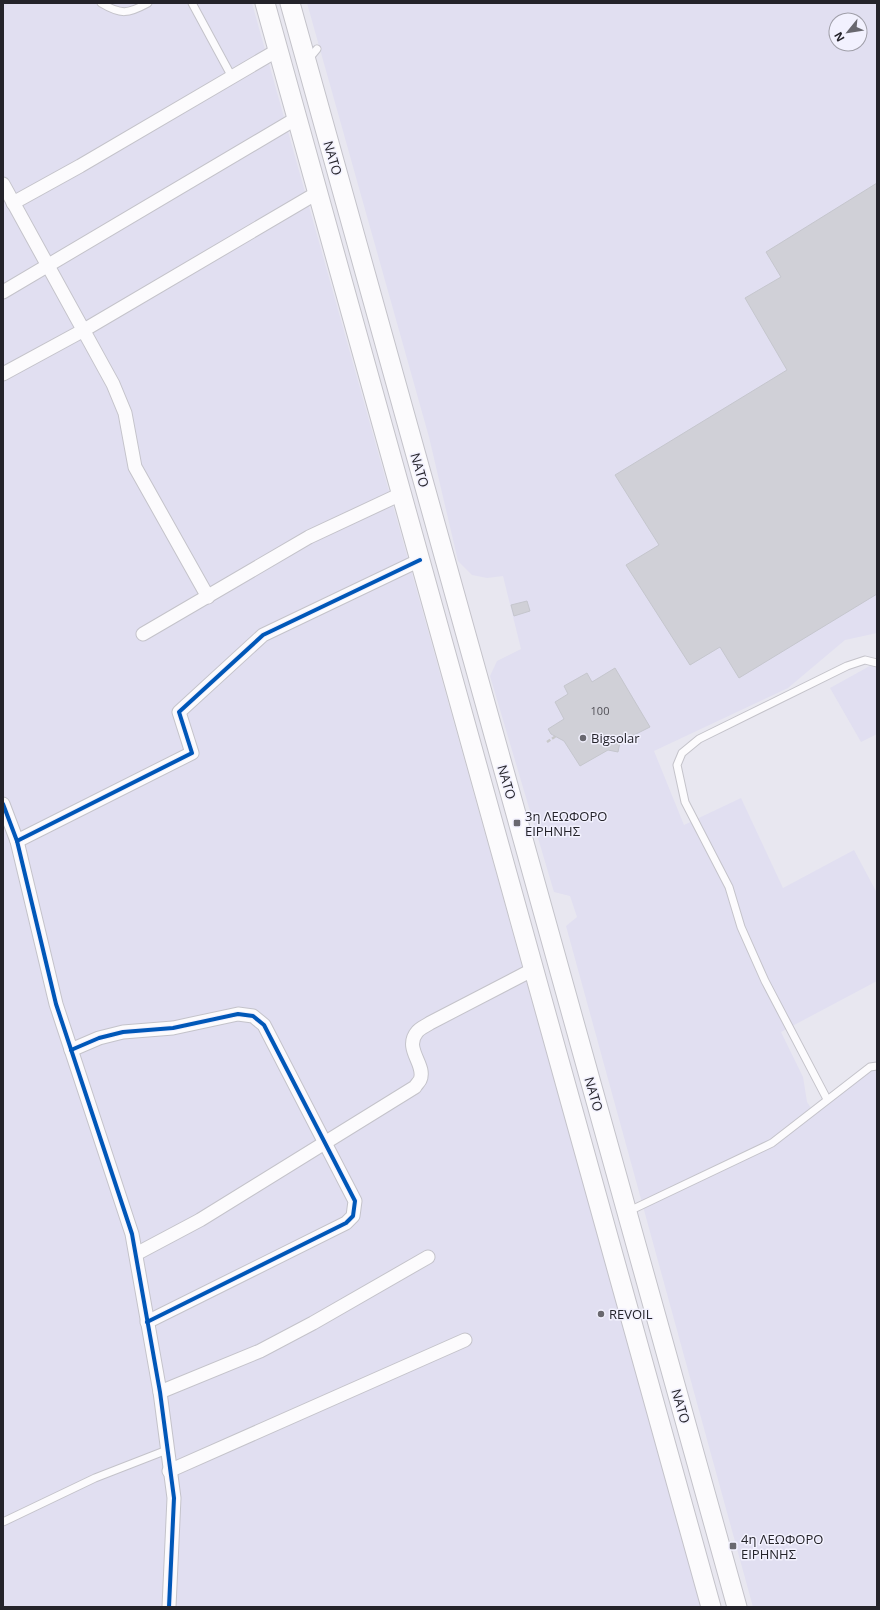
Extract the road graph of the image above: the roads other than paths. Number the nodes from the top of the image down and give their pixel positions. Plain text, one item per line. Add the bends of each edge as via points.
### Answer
1 (101, 3) edge
2 (148, 3) edge
3 (192, 3) edge
4 (265, 3) edge
5 (290, 3) edge
6 (278, 50) junction
7 (232, 77) junction
8 (297, 118) junction
9 (3, 184) edge
10 (317, 193) junction
11 (13, 203) junction
12 (47, 266) junction
13 (3, 292) edge
14 (84, 330) junction
15 (3, 374) edge
16 (401, 494) junction
17 (420, 560) junction
18 (208, 597) junction
19 (143, 634) dead end
20 (877, 663) edge
21 (3, 804) edge
22 (7, 830) edge
23 (17, 841) junction
24 (534, 969) junction
25 (71, 1050) junction
26 (877, 1066) edge
27 (827, 1099) junction
28 (326, 1143) junction
29 (627, 1212) junction
30 (136, 1254) junction
31 (428, 1257) dead end
32 (147, 1322) junction
33 (466, 1340) dead end
34 (160, 1392) junction
35 (167, 1450) junction
36 (170, 1472) junction
37 (3, 1522) edge
38 (169, 1607) edge
39 (711, 1607) edge
40 (737, 1607) edge

1 - 2 lane via 113,10 128,12
3 - 7 lane
4 - 6 main road, ΝΑΤΟ
5 - 29 main road, ΝΑΤΟ via 312,56
6 - 7 street
6 - 8 main road, ΝΑΤΟ
7 - 11 street
8 - 10 main road, ΝΑΤΟ
8 - 12 street
9 - 11 street
10 - 14 street
10 - 16 main road, ΝΑΤΟ
11 - 12 street
12 - 13 street
12 - 14 street
14 - 15 street
14 - 18 street via 125,413 135,468
16 - 17 main road, ΝΑΤΟ
16 - 18 street via 309,537
17 - 23 street via 263,634 179,712 192,753
17 - 24 main road, ΝΑΤΟ
18 - 19 street
20 - 27 lane via 865,660 847,666 699,740 682,753 677,765 685,802 729,887 740,927 765,981
21 - 22 street
22 - 23 street
23 - 25 street via 56,1004
24 - 28 street via 417,1032 412,1042 421,1069 421,1079 415,1087
24 - 39 main road, ΝΑΤΟ
25 - 28 street via 98,1038 123,1032 173,1028 238,1014 253,1016 264,1026
25 - 30 street via 132,1234
26 - 27 lane via 870,1067
27 - 29 lane via 772,1143
28 - 30 street via 200,1220
28 - 32 street via 355,1201 355,1211 350,1220
29 - 40 main road, ΝΑΤΟ
30 - 32 street
31 - 34 street via 260,1351
32 - 34 street
33 - 36 street
34 - 35 street
35 - 36 street
35 - 37 lane via 95,1478
36 - 38 street via 174,1498

